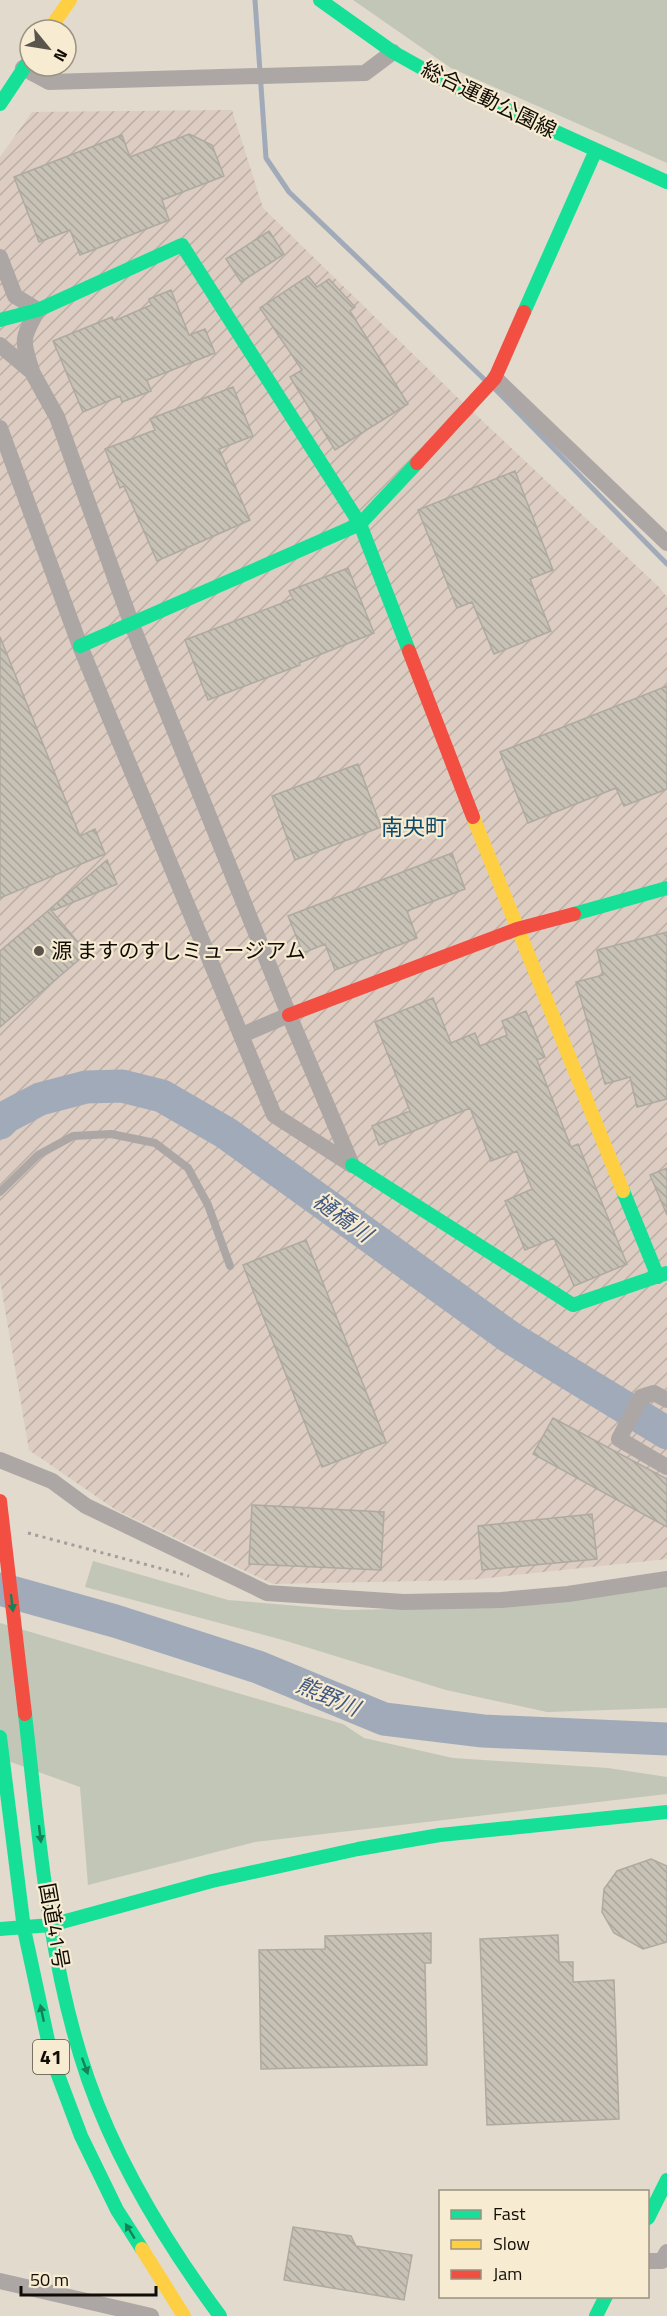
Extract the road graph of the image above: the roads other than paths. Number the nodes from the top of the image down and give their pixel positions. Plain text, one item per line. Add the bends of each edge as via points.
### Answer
1 (70, 0) edge
2 (320, 0) edge
3 (57, 18) edge
4 (393, 52) junction
5 (18, 77) edge
6 (43, 78) edge
7 (0, 104) edge
8 (596, 150) junction
9 (667, 182) edge
10 (0, 258) edge
11 (38, 310) junction
12 (0, 320) edge
13 (0, 345) edge
14 (32, 372) junction
15 (495, 378) junction
16 (0, 428) edge
17 (360, 524) junction
18 (667, 543) edge
19 (132, 625) junction
20 (80, 646) junction
21 (667, 888) edge
22 (517, 929) junction
23 (289, 1015) junction
24 (242, 1035) junction
25 (352, 1165) junction
26 (0, 1192) edge
27 (230, 1266) dead end
28 (662, 1275) edge
29 (667, 1400) edge
30 (0, 1460) edge
31 (667, 1467) edge
32 (0, 1501) edge
33 (667, 1579) edge
34 (0, 1737) edge
35 (667, 1812) edge
36 (51, 1925) junction
37 (0, 1929) edge
38 (24, 1929) junction
39 (667, 2180) edge
40 (649, 2215) edge
41 (667, 2252) edge
42 (649, 2261) edge
43 (0, 2281) edge
44 (605, 2298) edge
45 (151, 2316) edge
46 (184, 2316) edge
47 (220, 2316) edge
48 (596, 2316) edge

1 - 3 main road
2 - 4 main road, 総合運動公園線
4 - 6 street via 365,73 48,82
4 - 8 main road, 総合運動公園線 via 452,86
5 - 7 main road
8 - 9 main road, 総合運動公園線
8 - 15 main road
10 - 11 street via 15,296
11 - 12 main road
11 - 14 street via 23,343
11 - 17 main road via 182,244
13 - 14 street
14 - 19 street via 57,417
15 - 17 main road
15 - 18 street
16 - 20 street
17 - 19 main road
17 - 22 main road
19 - 20 main road
19 - 23 street
20 - 24 street
21 - 22 main road
22 - 23 main road
22 - 28 main road
23 - 24 street
23 - 25 street
24 - 25 street via 274,1115
25 - 28 main road via 573,1305
26 - 27 lane via 38,1155 73,1136 111,1134 155,1143 188,1168 208,1206
29 - 31 street via 654,1393 640,1397 619,1439
30 - 33 street via 52,1481 86,1506 267,1593 404,1602 501,1599 568,1594
32 -> 36 main road, 国道41号 / 41
34 - 38 main road, 国道41号 / 41
35 - 36 main road via 440,1835 358,1849 212,1881
36 - 38 main road
36 -> 47 main road, 国道41号 / 41 via 78,2045 106,2124 137,2190 189,2277
37 - 38 main road
46 -> 38 main road, 国道41号 / 41 via 117,2210 81,2136 52,2059
39 - 40 main road
41 - 42 street via 662,2261
43 - 45 street
44 - 48 main road

